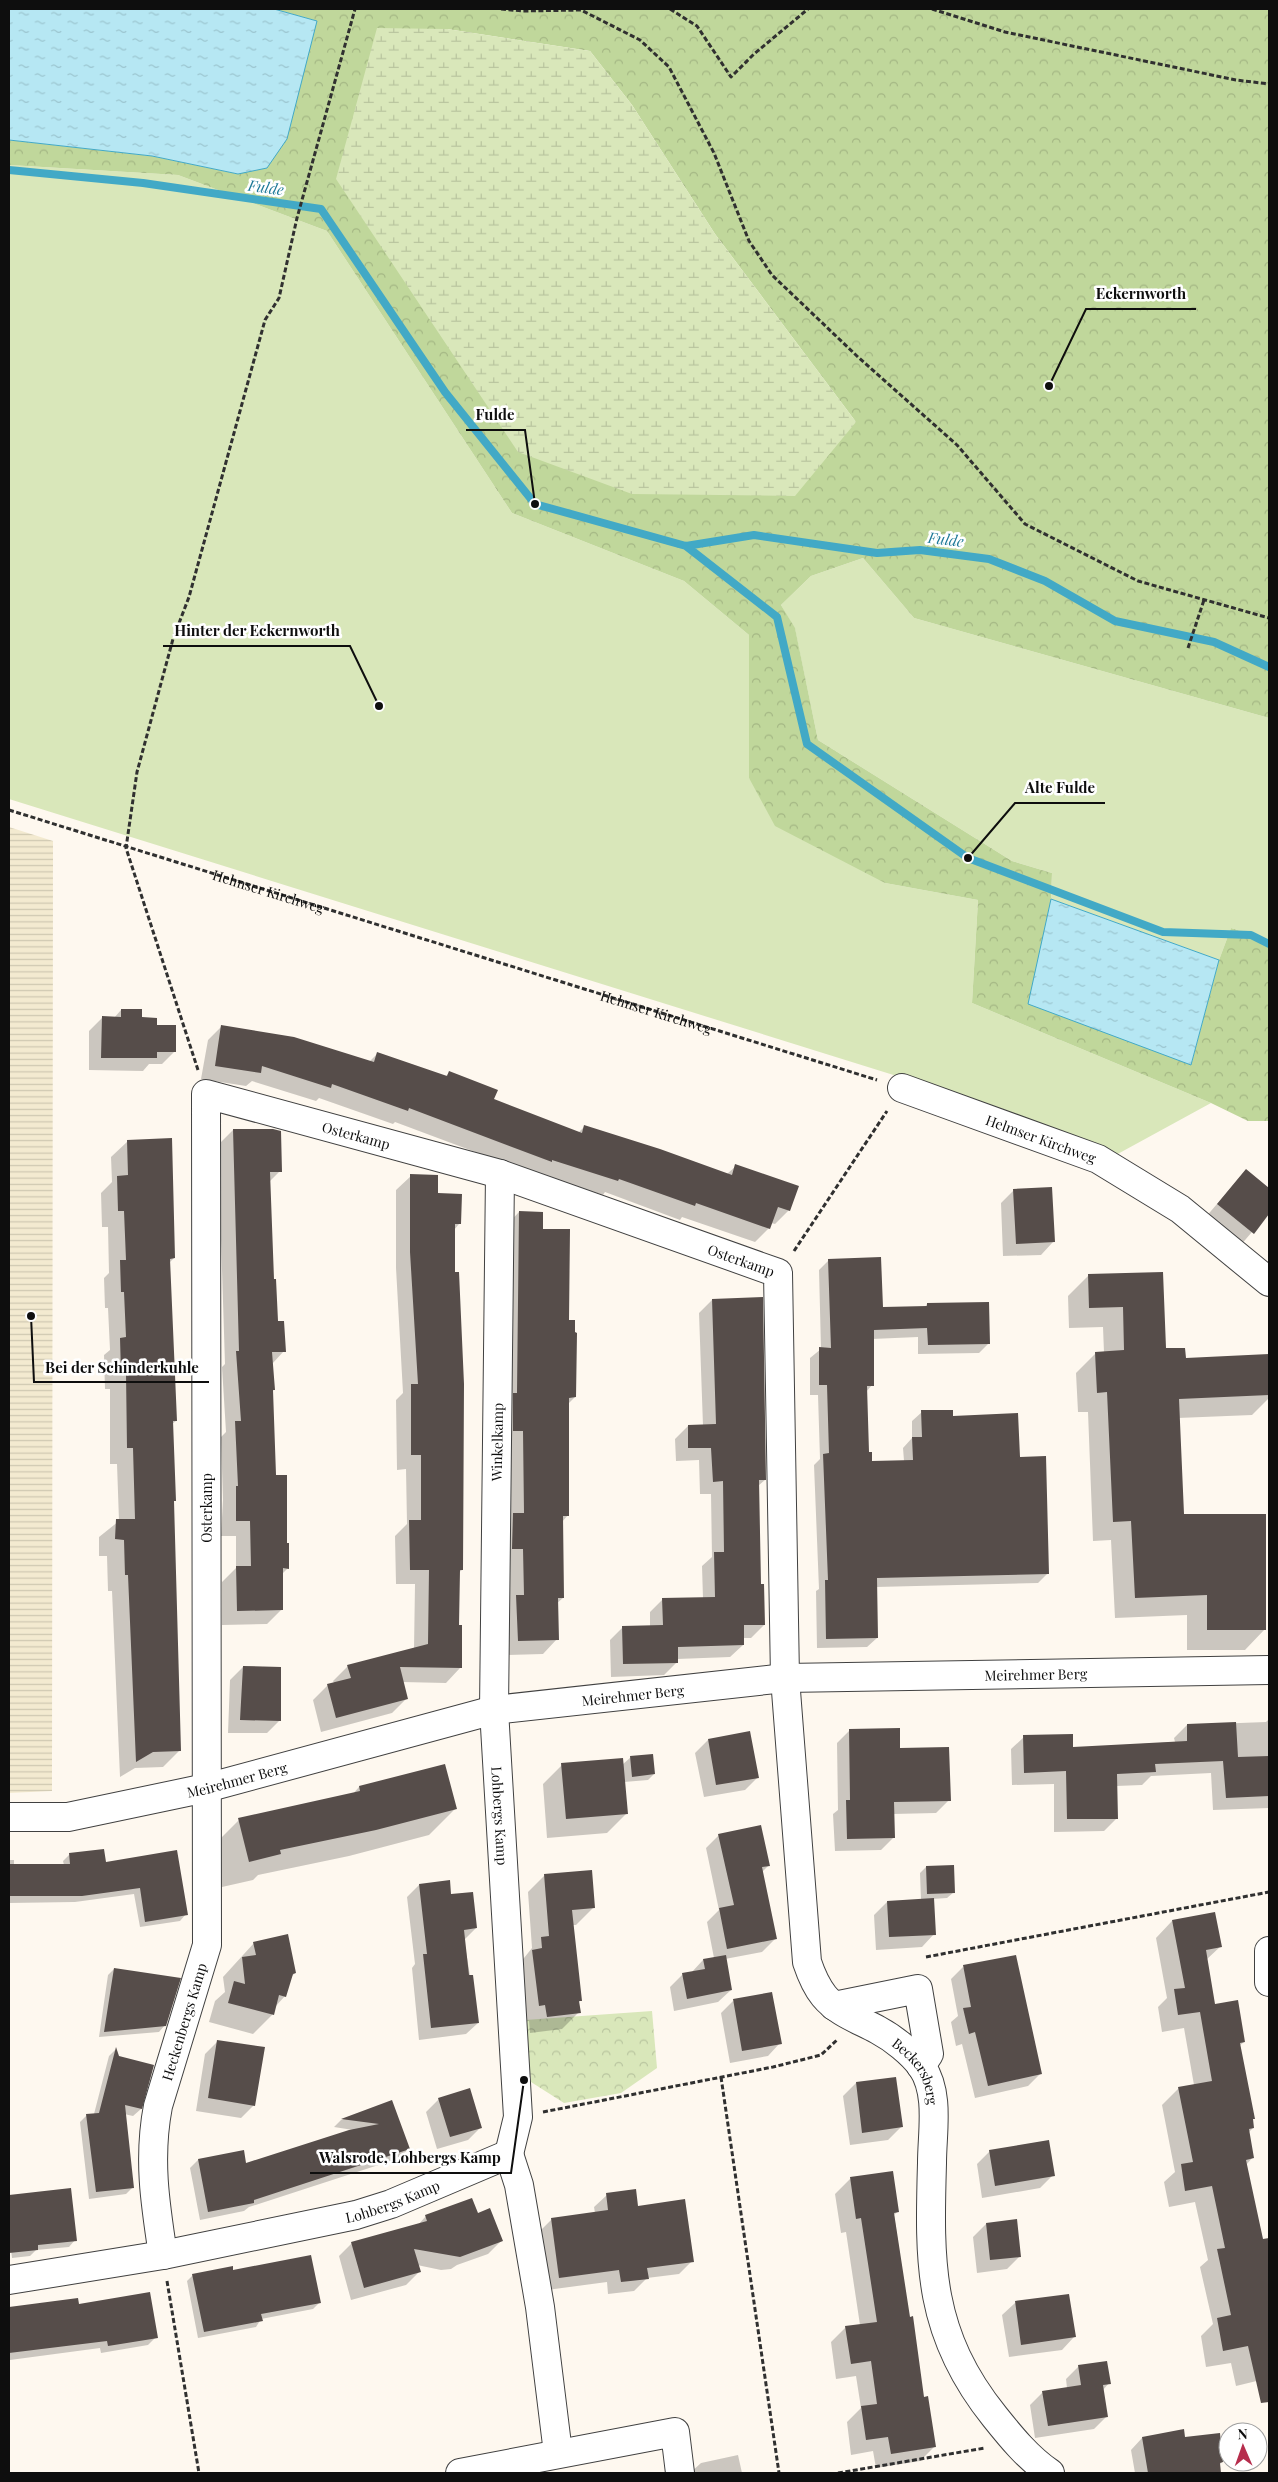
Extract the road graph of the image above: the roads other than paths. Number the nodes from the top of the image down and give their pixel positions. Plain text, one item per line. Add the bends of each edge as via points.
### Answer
1 (902, 1088) road end
2 (500, 1174) junction
3 (1269, 1282) edge
4 (1269, 1670) edge
5 (785, 1678) junction
6 (494, 1710) junction
7 (206, 1788) junction
8 (9, 1817) edge
9 (1269, 1951) edge
10 (1269, 1982) edge
11 (834, 2006) junction
12 (922, 2066) junction
13 (509, 2154) junction
14 (163, 2255) junction
15 (9, 2280) edge
16 (558, 2453) junction
17 (460, 2473) edge
18 (680, 2473) edge
19 (1050, 2473) edge

1 - 3 street, Helmser Kirchweg via 1098,1159 1180,1209
2 - 5 street, Osterkamp via 778,1274
2 - 6 street, Winkelkamp
2 - 7 street, Osterkamp via 206,1094
4 - 5 street, Meirehmer Berg
5 - 6 street, Meirehmer Berg
5 - 11 street, Beckersberg via 805,1954 818,1986
6 - 7 street, Meirehmer Berg
6 - 13 street, Lohbergs Kamp via 518,2117
7 - 8 street, Meirehmer Berg via 68,1817
7 - 14 street, Heckenbergs Kamp via 207,1945 153,2132 151,2167
9 - 10 street
11 - 12 street, Beckersberg via 879,2030
11 - 12 street via 918,1989 929,2054
12 - 19 street, Beckersberg via 933,2098 930,2228 936,2298 944,2327 972,2386 1015,2442
13 - 14 street, Lohbergs Kamp via 391,2204 356,2215
13 - 16 street via 519,2185 540,2307
14 - 15 street, Lohbergs Kamp
16 - 17 street
16 - 18 street via 675,2432

